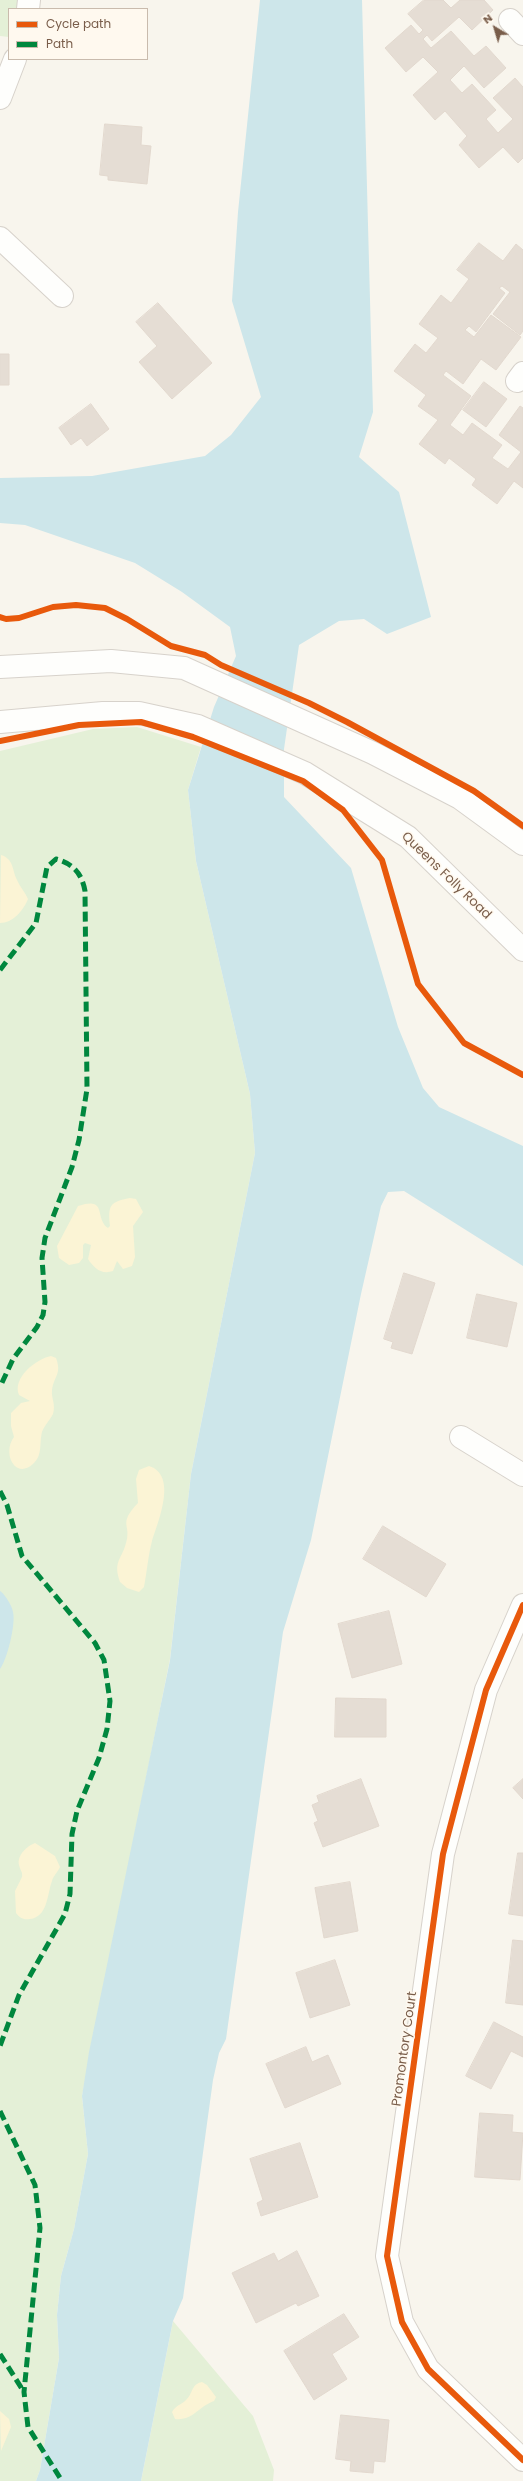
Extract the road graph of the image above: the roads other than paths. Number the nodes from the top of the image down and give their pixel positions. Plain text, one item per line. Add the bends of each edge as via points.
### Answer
1 (15, 60) edge
2 (0, 98) edge
3 (0, 238) edge
4 (62, 296) dead end
5 (0, 668) edge
6 (0, 722) edge
7 (523, 844) edge
8 (515, 930) edge
9 (523, 950) edge
10 (461, 1437) dead end
11 (523, 1475) edge
12 (523, 1605) edge
13 (523, 2460) edge

1 - 2 street
3 - 4 street
5 - 7 street via 111,661 184,668 373,753 460,798
6 - 8 street, Queens Folly Road via 139,713 198,726 305,773 408,837
8 - 9 street, Queens Folly Road
10 - 11 street
12 - 13 street, Promontory Court via 486,1690 442,1854 387,2256 402,2322 428,2369

